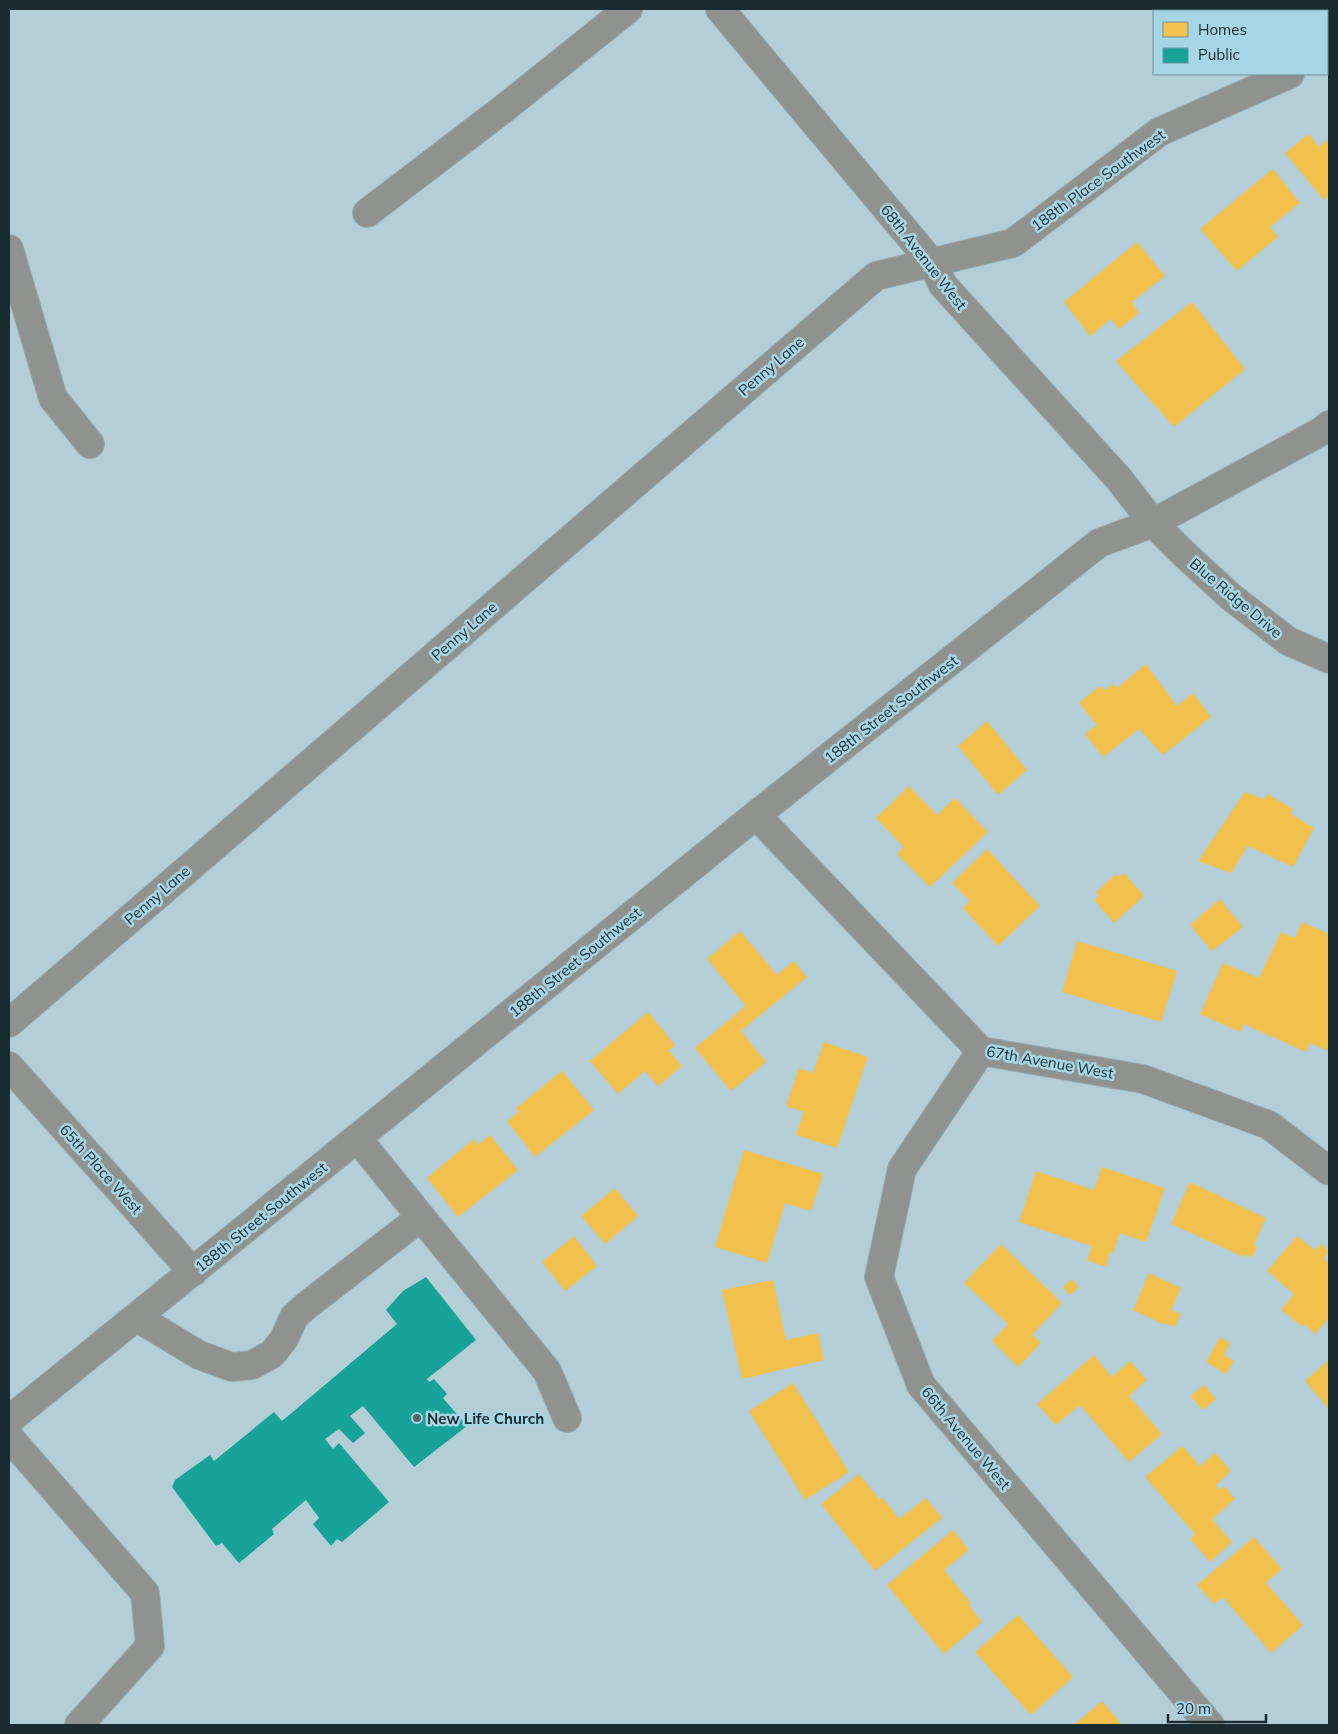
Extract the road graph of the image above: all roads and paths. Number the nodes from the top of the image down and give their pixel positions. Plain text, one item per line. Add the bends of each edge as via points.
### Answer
1 (628, 9) edge
2 (720, 9) edge
3 (1288, 75) edge
4 (367, 213) dead end
5 (9, 249) edge
6 (932, 263) junction
7 (1329, 425) edge
8 (90, 444) dead end
9 (1153, 523) junction
10 (1329, 659) edge
11 (756, 816) junction
12 (9, 1023) edge
13 (981, 1052) junction
14 (9, 1066) edge
15 (357, 1138) junction
16 (1329, 1170) edge
17 (420, 1217) junction
18 (193, 1272) junction
19 (136, 1317) junction
20 (567, 1418) dead end
21 (9, 1420) edge
22 (9, 1437) edge
23 (79, 1725) edge
24 (1210, 1725) edge

1 - 4 street
2 - 6 street, 68th Avenue West
3 - 6 street, 188th Place Southwest via 1159,132 1013,243
5 - 8 street via 53,398
6 - 9 street, 68th Avenue West via 943,285 1119,479
6 - 12 street, Penny Lane via 876,276
7 - 9 street, 188th Street Southwest
9 - 10 street, Blue Ridge Drive via 1231,597 1288,641
9 - 11 street, 188th Street Southwest via 1099,543
11 - 13 street, 67th Avenue West
11 - 15 street, 188th Street Southwest
13 - 16 street, 67th Avenue West via 1143,1080 1269,1124
13 - 24 street, 66th Avenue West via 902,1169 879,1277 921,1385
14 - 18 street, 65th Place West
15 - 17 street
15 - 18 street, 188th Street Southwest
17 - 19 street via 306,1306 294,1317 284,1339 272,1354 252,1365 232,1367 199,1355
17 - 20 street via 547,1371
18 - 19 street, 188th Street Southwest
19 - 21 street, 188th Street Southwest
22 - 23 street via 145,1593 150,1646

